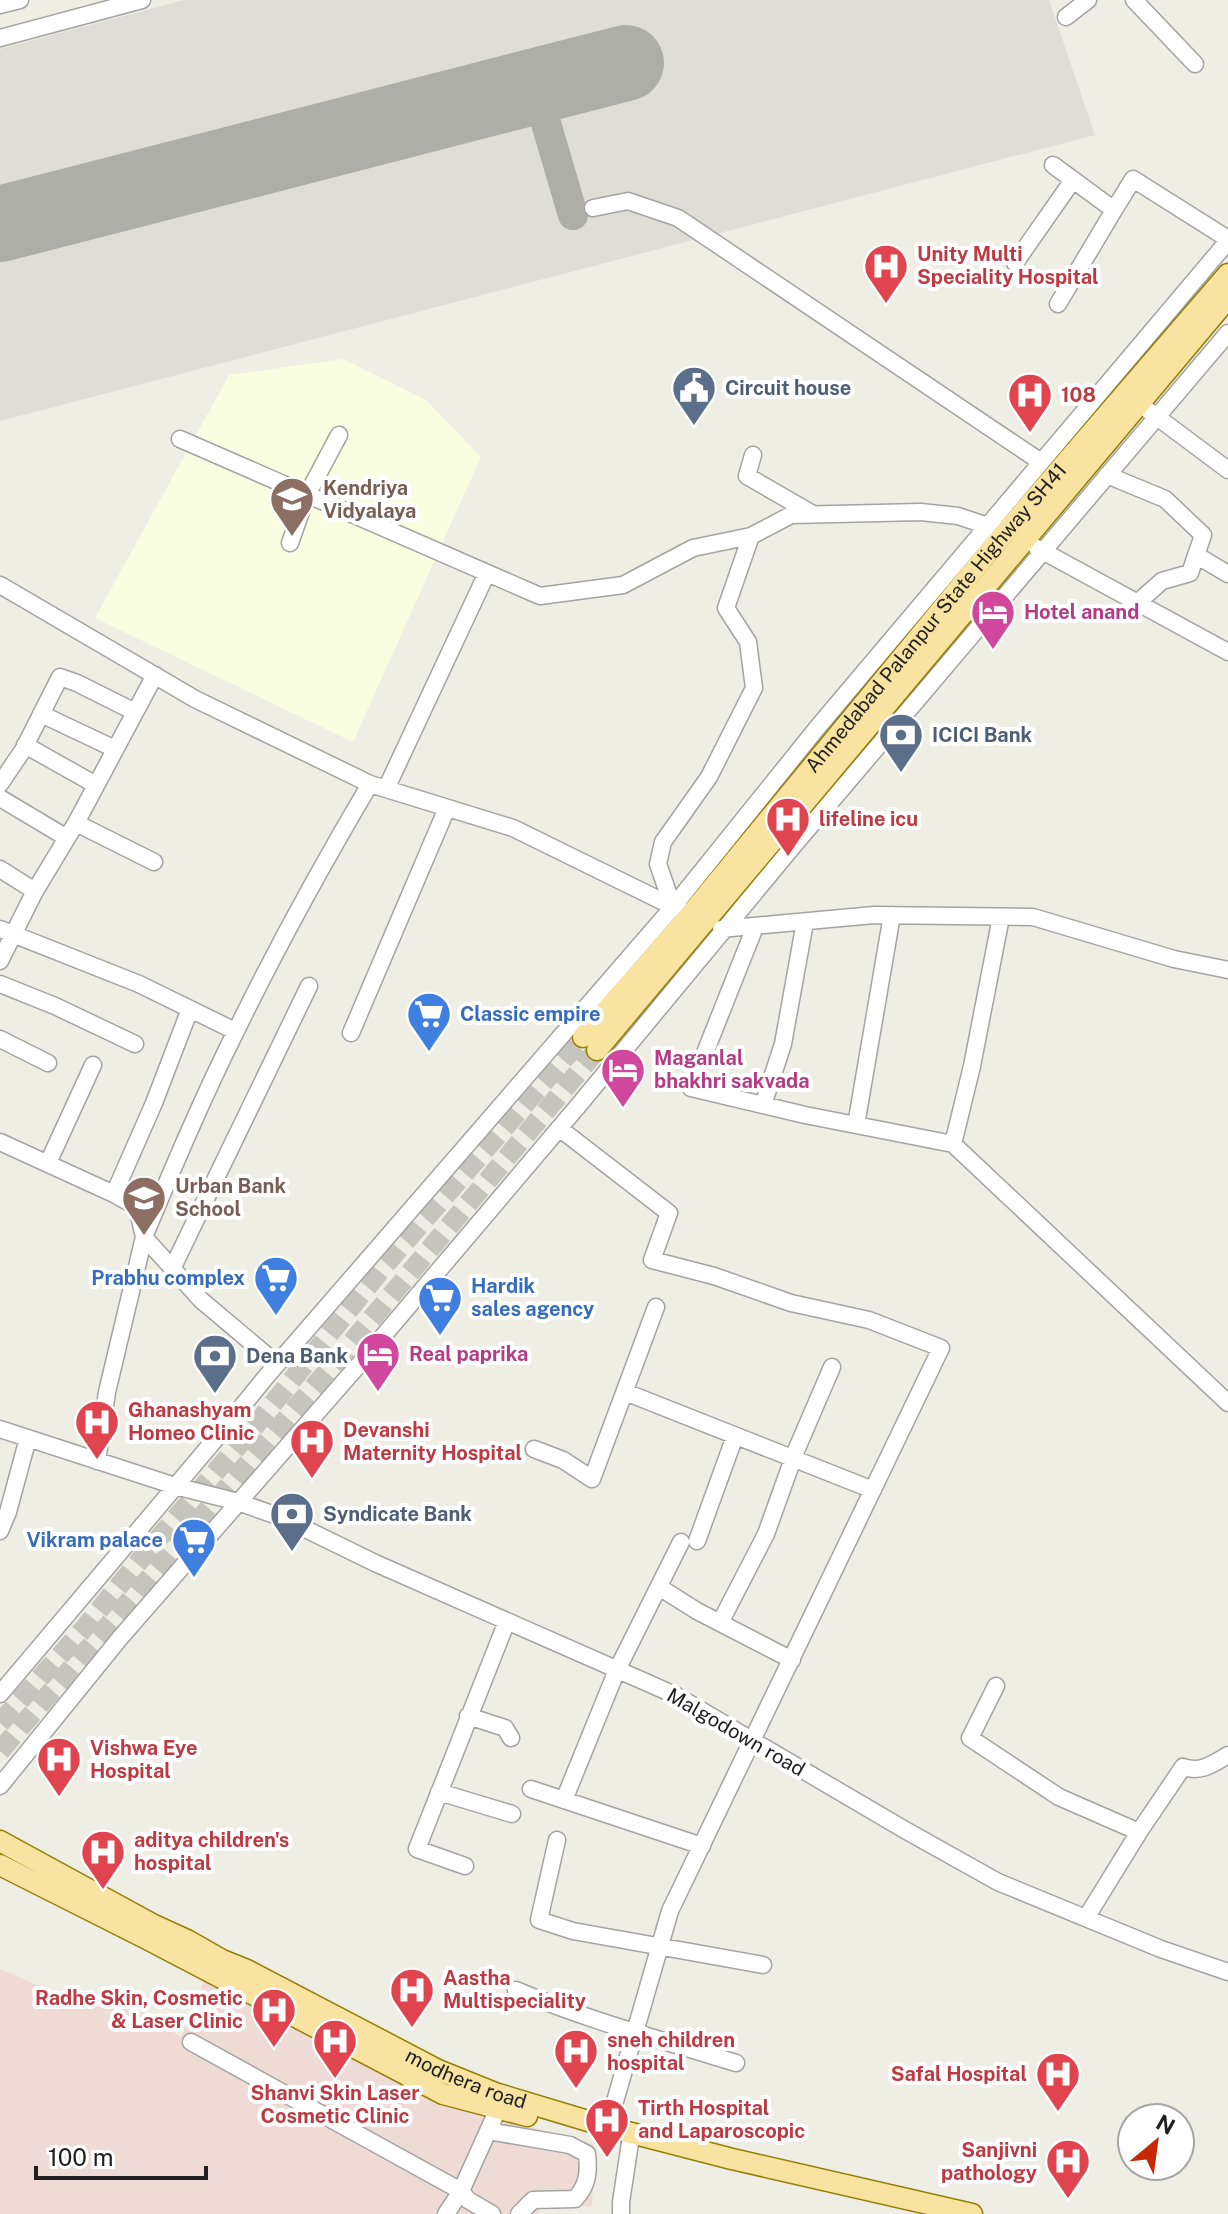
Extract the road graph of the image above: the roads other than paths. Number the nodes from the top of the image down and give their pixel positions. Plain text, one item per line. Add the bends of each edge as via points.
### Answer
1 (20, 0) edge
2 (140, 0) edge
3 (1088, 0) edge
4 (1134, 0) edge
5 (0, 5) edge
6 (1066, 17) dead end
7 (0, 38) edge
8 (1195, 64) dead end
9 (1053, 165) dead end
10 (1073, 180) junction
11 (593, 208) dead end
12 (1114, 210) junction
13 (1228, 240) edge
14 (1015, 263) dead end
15 (1228, 274) edge
16 (1228, 298) edge
17 (1058, 304) dead end
18 (1228, 333) edge
19 (1091, 402) junction
20 (1139, 404) junction
21 (1108, 415) junction
22 (1156, 416) junction
23 (339, 435) dead end
24 (180, 439) dead end
25 (753, 455) dead end
26 (1041, 462) junction
27 (1228, 470) edge
28 (1107, 475) junction
29 (307, 495) junction
30 (812, 514) junction
31 (1006, 534) junction
32 (751, 536) junction
33 (290, 543) dead end
34 (1043, 551) junction
35 (1196, 555) junction
36 (487, 573) junction
37 (1228, 574) edge
38 (0, 585) edge
39 (1137, 603) junction
40 (1228, 652) edge
41 (155, 675) junction
42 (135, 712) junction
43 (41, 714) junction
44 (25, 745) junction
45 (115, 749) junction
46 (0, 784) edge
47 (96, 785) junction
48 (378, 787) junction
49 (0, 798) edge
50 (447, 808) junction
51 (72, 830) junction
52 (154, 862) dead end
53 (0, 869) edge
54 (35, 891) junction
55 (892, 915) junction
56 (1001, 917) junction
57 (698, 918) junction
58 (805, 922) junction
59 (755, 927) junction
60 (7, 932) edge
61 (0, 961) edge
62 (1228, 970) edge
63 (0, 984) edge
64 (309, 986) dead end
65 (190, 1009) junction
66 (235, 1031) junction
67 (351, 1033) dead end
68 (591, 1034) junction
69 (0, 1039) edge
70 (135, 1044) dead end
71 (617, 1059) junction
72 (48, 1063) dead end
73 (93, 1065) dead end
74 (763, 1105) junction
75 (856, 1125) junction
76 (559, 1128) junction
77 (0, 1142) edge
78 (953, 1144) junction
79 (48, 1163) junction
80 (114, 1194) junction
81 (144, 1237) junction
82 (172, 1269) junction
83 (656, 1307) dead end
84 (277, 1364) junction
85 (832, 1367) dead end
86 (625, 1392) junction
87 (1228, 1403) edge
88 (0, 1429) edge
89 (735, 1436) junction
90 (28, 1438) junction
91 (534, 1449) dead end
92 (793, 1458) junction
93 (97, 1461) junction
94 (175, 1486) junction
95 (873, 1490) junction
96 (238, 1502) junction
97 (0, 1531) edge
98 (659, 1587) junction
99 (507, 1621) junction
100 (720, 1623) junction
101 (792, 1660) junction
102 (617, 1670) junction
103 (996, 1686) dead end
104 (0, 1694) edge
105 (468, 1716) junction
106 (511, 1738) dead end
107 (753, 1740) junction
108 (1228, 1755) edge
109 (0, 1786) edge
110 (531, 1789) dead end
111 (439, 1792) junction
112 (564, 1800) junction
113 (512, 1814) dead end
114 (1139, 1832) junction
115 (557, 1840) dead end
116 (0, 1841) edge
117 (702, 1846) junction
118 (0, 1865) edge
119 (465, 1866) dead end
120 (1086, 1918) junction
121 (150, 1932) junction
122 (659, 1946) junction
123 (763, 1965) dead end
124 (1228, 1972) edge
125 (516, 1990) dead end
126 (635, 2032) junction
127 (191, 2042) dead end
128 (736, 2063) dead end
129 (498, 2109) junction
130 (488, 2131) junction
131 (607, 2131) junction
132 (630, 2143) junction
133 (461, 2191) junction
134 (446, 2214) edge
135 (492, 2214) edge
136 (519, 2214) edge
137 (621, 2214) edge
138 (931, 2214) edge
139 (972, 2214) edge

1 - 5 street
2 - 7 street
3 - 6 street
4 - 8 street
9 - 10 street
10 - 12 street
10 - 14 street
11 - 26 street via 628,201 678,218
12 - 13 street via 1133,179
12 - 17 street
13 - 19 street
15 - 21 main road, Ahmedabad Palanpur State Highway SH41
16 - 20 main road, Ahmedabad Palanpur State Highway SH41
18 - 22 street
19 - 21 street
19 - 26 street
20 - 22 street
20 - 31 main road, Ahmedabad Palanpur State Highway SH41
21 - 31 main road, Ahmedabad Palanpur State Highway SH41
22 - 27 street
22 - 28 street
23 - 29 street
24 - 29 street
25 - 30 street via 747,476
26 - 31 street
28 - 34 street
28 - 35 street via 1165,499 1203,535
29 - 33 street
29 - 36 street
30 - 31 street via 921,512 958,516
30 - 32 street via 791,515
31 - 34 street
31 - 57 main road, Ahmedabad Palanpur State Highway SH41
32 - 36 street via 693,548 623,585 540,596
32 - 57 street via 726,608 748,642 754,688 709,777 663,842 658,864
34 - 39 street
34 - 57 street
35 - 37 street
35 - 39 street via 1190,573 1162,581
36 - 48 street
38 - 41 street
39 - 40 street
41 - 42 street
41 - 48 street
42 - 43 street via 60,677
42 - 45 street
43 - 44 street
43 - 45 street
44 - 46 street
44 - 47 street
45 - 47 street
47 - 51 street
48 - 50 street
48 - 66 street via 317,876
49 - 51 street
50 - 57 street via 513,828
50 - 67 street
51 - 52 street
51 - 54 street
53 - 54 street
54 - 60 street
55 - 56 street
55 - 58 street
55 - 75 street
56 - 62 street via 1033,917
56 - 78 street
57 - 59 street
57 - 68 main road, Ahmedabad Palanpur State Highway SH41
57 - 71 street
58 - 59 street
58 - 74 street via 783,1044
59 - 74 street via 691,1088
60 - 61 street
60 - 65 street
63 - 70 street
64 - 82 street
65 - 66 street
65 - 80 street
66 - 81 street
68 - 71 street
68 - 84 street
69 - 72 street
71 - 76 street
73 - 79 street
74 - 75 street
75 - 78 street
76 - 95 street via 669,1213 652,1260 791,1303 869,1320 941,1348
76 - 96 street
77 - 79 street
78 - 87 street
79 - 80 street
80 - 81 street via 137,1207
81 - 82 street
81 - 93 street via 107,1392
82 - 84 street
83 - 86 street
84 - 94 street
85 - 92 street
86 - 89 street
86 - 91 street via 592,1479
88 - 90 street
89 - 92 street
89 - 98 street via 689,1541
90 - 93 street
90 - 97 street
92 - 95 street
92 - 100 street via 766,1534
93 - 94 street
94 - 96 street, Malgodown road
94 - 104 street
95 - 101 street
96 - 99 street, Malgodown road
96 - 109 street
98 - 100 street
98 - 102 street
99 - 102 street, Malgodown road
99 - 105 street
100 - 101 street
101 - 107 street
102 - 107 street, Malgodown road via 675,1695
102 - 112 street
103 - 114 street via 970,1738 1059,1797
105 - 106 street via 505,1728
105 - 111 street
107 - 117 street
107 - 120 street, Malgodown road via 998,1882
108 - 114 street via 1205,1768 1183,1767
110 - 112 street
111 - 113 street
111 - 119 street via 417,1849
112 - 117 street
114 - 120 street
115 - 122 street via 539,1920
116 - 121 main road, modhera road
117 - 122 street
118 - 121 main road
120 - 124 street, Malgodown road
121 - 129 main road via 443,2094
121 - 131 main road, modhera road via 187,1940 438,2070
122 - 123 street
122 - 126 street
125 - 126 street
126 - 128 street
126 - 131 street
127 - 133 street
129 - 130 street
129 - 131 main road
130 - 133 street
130 - 136 street via 570,2145 587,2154 584,2190 575,2199 533,2200
131 - 132 main road
131 - 139 main road, modhera road
132 - 137 street
132 - 138 main road
133 - 134 street
133 - 135 street

